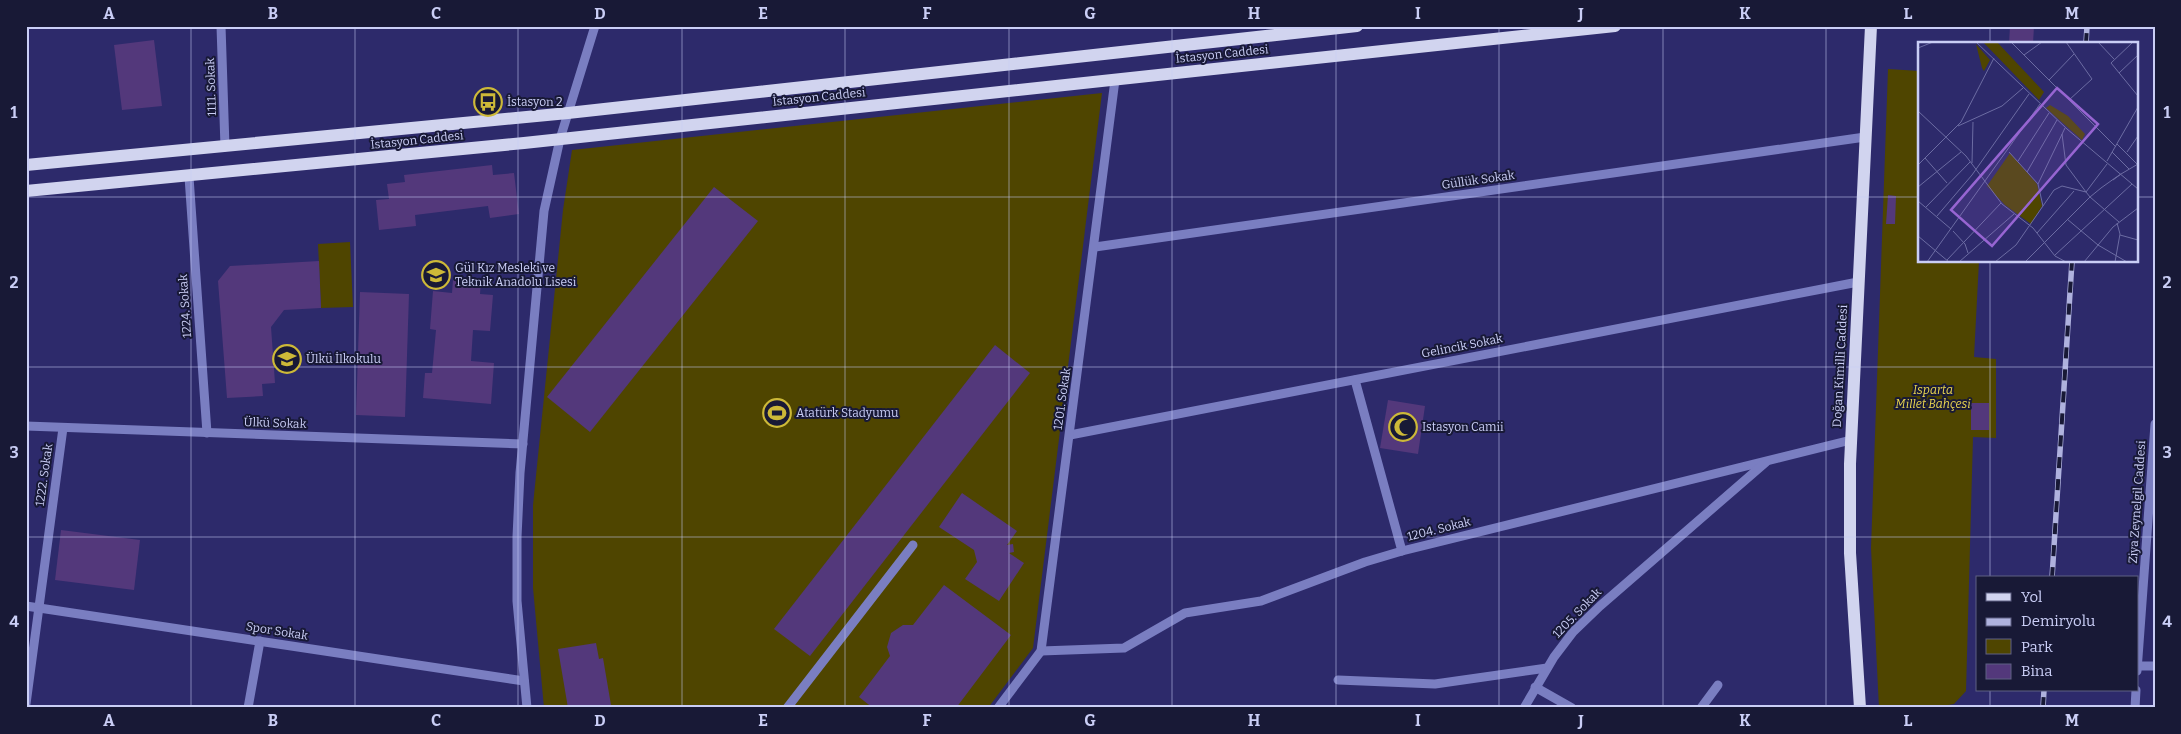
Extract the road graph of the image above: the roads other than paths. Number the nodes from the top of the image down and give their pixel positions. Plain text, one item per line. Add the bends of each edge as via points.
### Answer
1 (222, 26) edge
2 (595, 26) edge
3 (1357, 26) edge
4 (1615, 26) edge
5 (1871, 26) edge
6 (1277, 31) edge
7 (1115, 80) junction
8 (568, 113) junction
9 (1865, 138) junction
10 (560, 139) junction
11 (225, 147) junction
12 (26, 165) edge
13 (189, 177) junction
14 (26, 191) edge
15 (1095, 247) junction
16 (1858, 282) junction
17 (1355, 380) junction
18 (2155, 424) edge
19 (26, 426) edge
20 (63, 428) junction
21 (2154, 430) edge
22 (207, 433) junction
23 (1070, 436) junction
24 (1851, 440) junction
25 (523, 444) junction
26 (1767, 461) junction
27 (913, 545) dead end
28 (1402, 551) junction
29 (26, 606) edge
30 (39, 608) junction
31 (260, 641) junction
32 (1041, 651) junction
33 (2138, 666) edge
34 (2155, 666) edge
35 (1547, 668) junction
36 (1338, 680) dead end
37 (524, 681) junction
38 (1718, 685) dead end
39 (1535, 687) junction
40 (2136, 692) edge
41 (26, 704) edge
42 (248, 708) edge
43 (526, 708) edge
44 (787, 708) edge
45 (998, 708) edge
46 (1524, 708) edge
47 (1572, 708) edge
48 (1701, 708) edge
49 (1860, 708) edge
50 (2135, 708) edge

1 - 11 street, 1111. Sokak
2 - 8 street
3 - 6 main road, İstasyon Caddesi
4 - 7 main road, İstasyon Caddesi
5 - 9 main road, Doğan Kimilli Caddesi
6 - 8 main road, İstasyon Caddesi
7 - 10 main road, İstasyon Caddesi
7 - 15 street, 1201. Sokak
8 - 10 street
8 - 11 main road, İstasyon Caddesi
9 - 15 street, Güllük Sokak
9 - 16 main road, Doğan Kimilli Caddesi
10 - 13 main road, İstasyon Caddesi
10 - 25 street via 544,211
11 - 12 main road, İstasyon Caddesi
13 - 14 main road, İstasyon Caddesi
13 - 22 street, 1224. Sokak
15 - 23 street, 1201. Sokak
16 - 17 street, Gelincik Sokak
16 - 24 main road, Doğan Kimilli Caddesi
17 - 23 street, Gelincik Sokak
17 - 28 street
18 - 21 street, Ziya Zeynelgil Caddesi
19 - 20 street, Ülkü Sokak
20 - 22 street, Ülkü Sokak
20 - 30 street, 1222. Sokak
21 - 33 street, Ziya Zeynelgil Caddesi
22 - 25 street, Ülkü Sokak
23 - 32 street, 1201. Sokak
24 - 26 street, 1204. Sokak
24 - 49 main road, Doğan Kimilli Caddesi via 1850,553
25 - 37 street via 517,601
26 - 28 street, 1204. Sokak
26 - 35 street, 1205. Sokak via 1600,606 1574,632
27 - 44 street
28 - 32 street, 1204. Sokak via 1261,601 1185,613 1124,648
29 - 30 street, Spor Sokak
30 - 31 street, Spor Sokak
30 - 41 street, 1222. Sokak
31 - 37 street, Spor Sokak
31 - 42 street
32 - 45 street, 1201. Sokak
33 - 34 street
35 - 36 street via 1436,684
35 - 39 street, 1205. Sokak
37 - 43 street
38 - 48 street
39 - 46 street, 1205. Sokak
39 - 47 street
40 - 50 street

